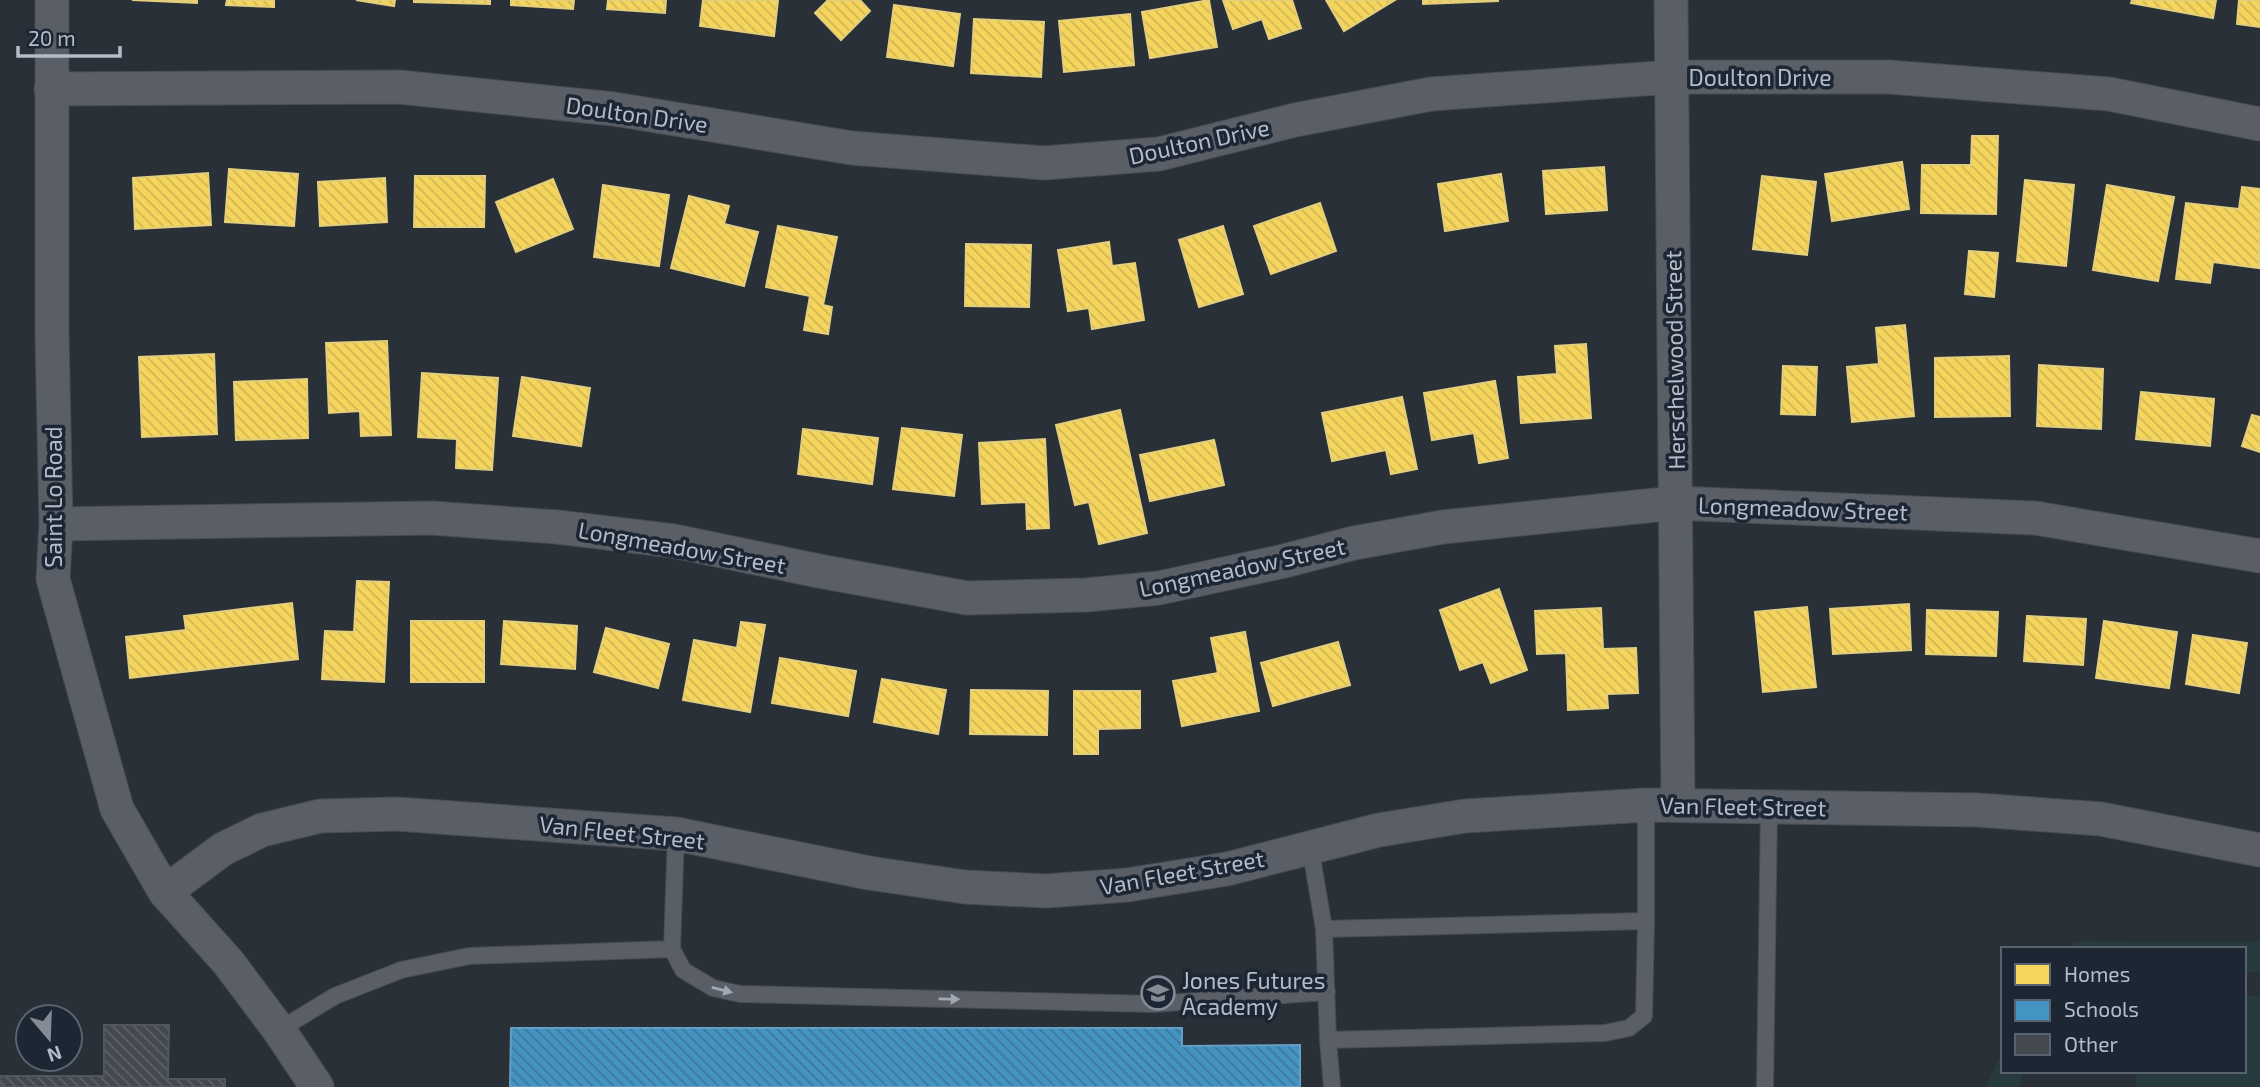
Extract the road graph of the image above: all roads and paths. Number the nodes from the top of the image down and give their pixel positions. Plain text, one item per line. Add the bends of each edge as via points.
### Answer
1 (52, 0) edge
2 (1671, 0) edge
3 (1672, 77) junction
4 (51, 89) junction
5 (2260, 124) edge
6 (1675, 503) junction
7 (56, 524) junction
8 (2260, 556) edge
9 (1662, 805) junction
10 (1769, 806) junction
11 (676, 834) junction
12 (1310, 846) junction
13 (2260, 850) edge
14 (165, 892) junction
15 (1647, 921) junction
16 (1324, 929) junction
17 (671, 949) junction
18 (1327, 992) junction
19 (279, 1030) junction
20 (1328, 1040) junction
21 (317, 1087) edge
22 (1332, 1087) edge
23 (1765, 1087) edge

1 - 4 street, Saint Lo Road
2 - 3 street, Herschelwood Street
3 - 4 street, Doulton Drive via 1431,94 1295,120 1160,154 1044,163 852,148 614,108 399,87
3 - 5 street, Doulton Drive via 1889,77 2109,94
3 - 6 street, Herschelwood Street
4 - 7 street, Saint Lo Road
6 - 7 street, Longmeadow Street via 1443,527 1354,542 1158,588 967,598 674,541 557,527 431,518
6 - 8 street, Longmeadow Street via 2035,517
6 - 9 street, Herschelwood Street
7 - 14 street, Saint Lo Road via 53,579 117,810
9 - 10 street, Van Fleet Street
9 - 12 street, Van Fleet Street via 1465,816
9 - 15 lane
10 - 13 street, Van Fleet Street via 1977,810 2101,819
10 - 23 lane
11 - 12 street, Van Fleet Street via 869,873 965,887 1046,891 1127,885 1214,871
11 - 14 street, Van Fleet Street via 397,814 320,816 262,830 233,844
11 - 17 lane
12 - 16 lane
14 - 19 street, Saint Lo Road via 228,962
15 - 16 lane
15 - 20 lane via 1644,1016 1629,1028 1605,1033
16 - 18 lane
17 -> 18 lane via 683,970 713,988 740,994 1153,1004
17 - 19 lane via 469,956 401,970 335,996
18 - 20 lane
19 - 21 street, Saint Lo Road
20 - 22 lane

